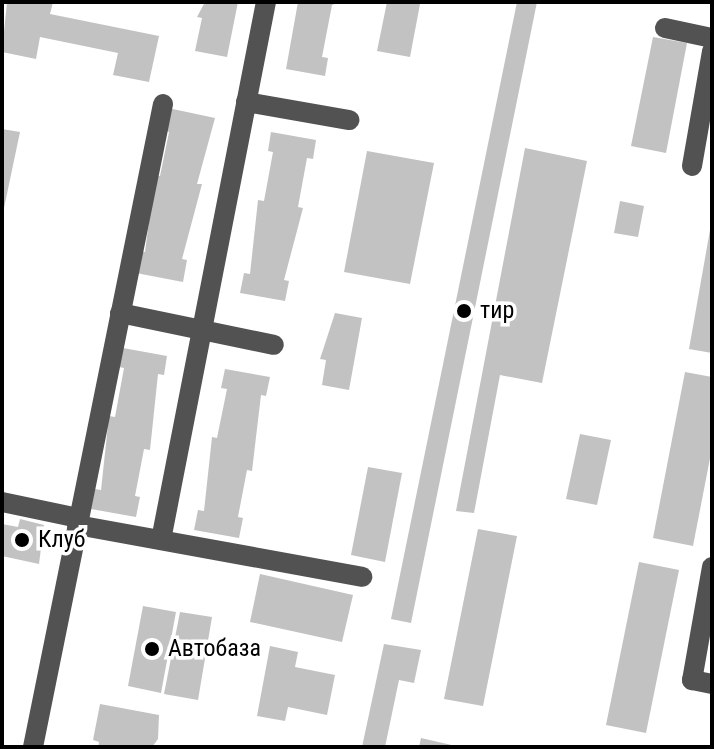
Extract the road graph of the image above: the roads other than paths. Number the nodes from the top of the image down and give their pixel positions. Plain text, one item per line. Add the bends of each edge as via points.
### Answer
1 (266, 2) edge
2 (665, 28) dead end
3 (712, 38) edge
4 (712, 51) edge
5 (246, 102) junction
6 (163, 104) dead end
7 (349, 120) dead end
8 (704, 139) edge
9 (692, 166) dead end
10 (120, 313) junction
11 (201, 330) junction
12 (274, 345) dead end
13 (2, 502) edge
14 (78, 521) junction
15 (161, 540) junction
16 (712, 567) edge
17 (362, 577) dead end
18 (712, 684) edge
19 (33, 747) edge

1 - 5 lane
2 - 3 lane
4 - 8 lane
5 - 7 lane
5 - 11 lane
6 - 10 lane
8 - 9 lane
10 - 11 lane
10 - 14 lane
11 - 12 lane
11 - 15 lane
13 - 14 lane
14 - 15 lane
14 - 19 lane
15 - 17 lane
16 - 18 lane via 692,680

